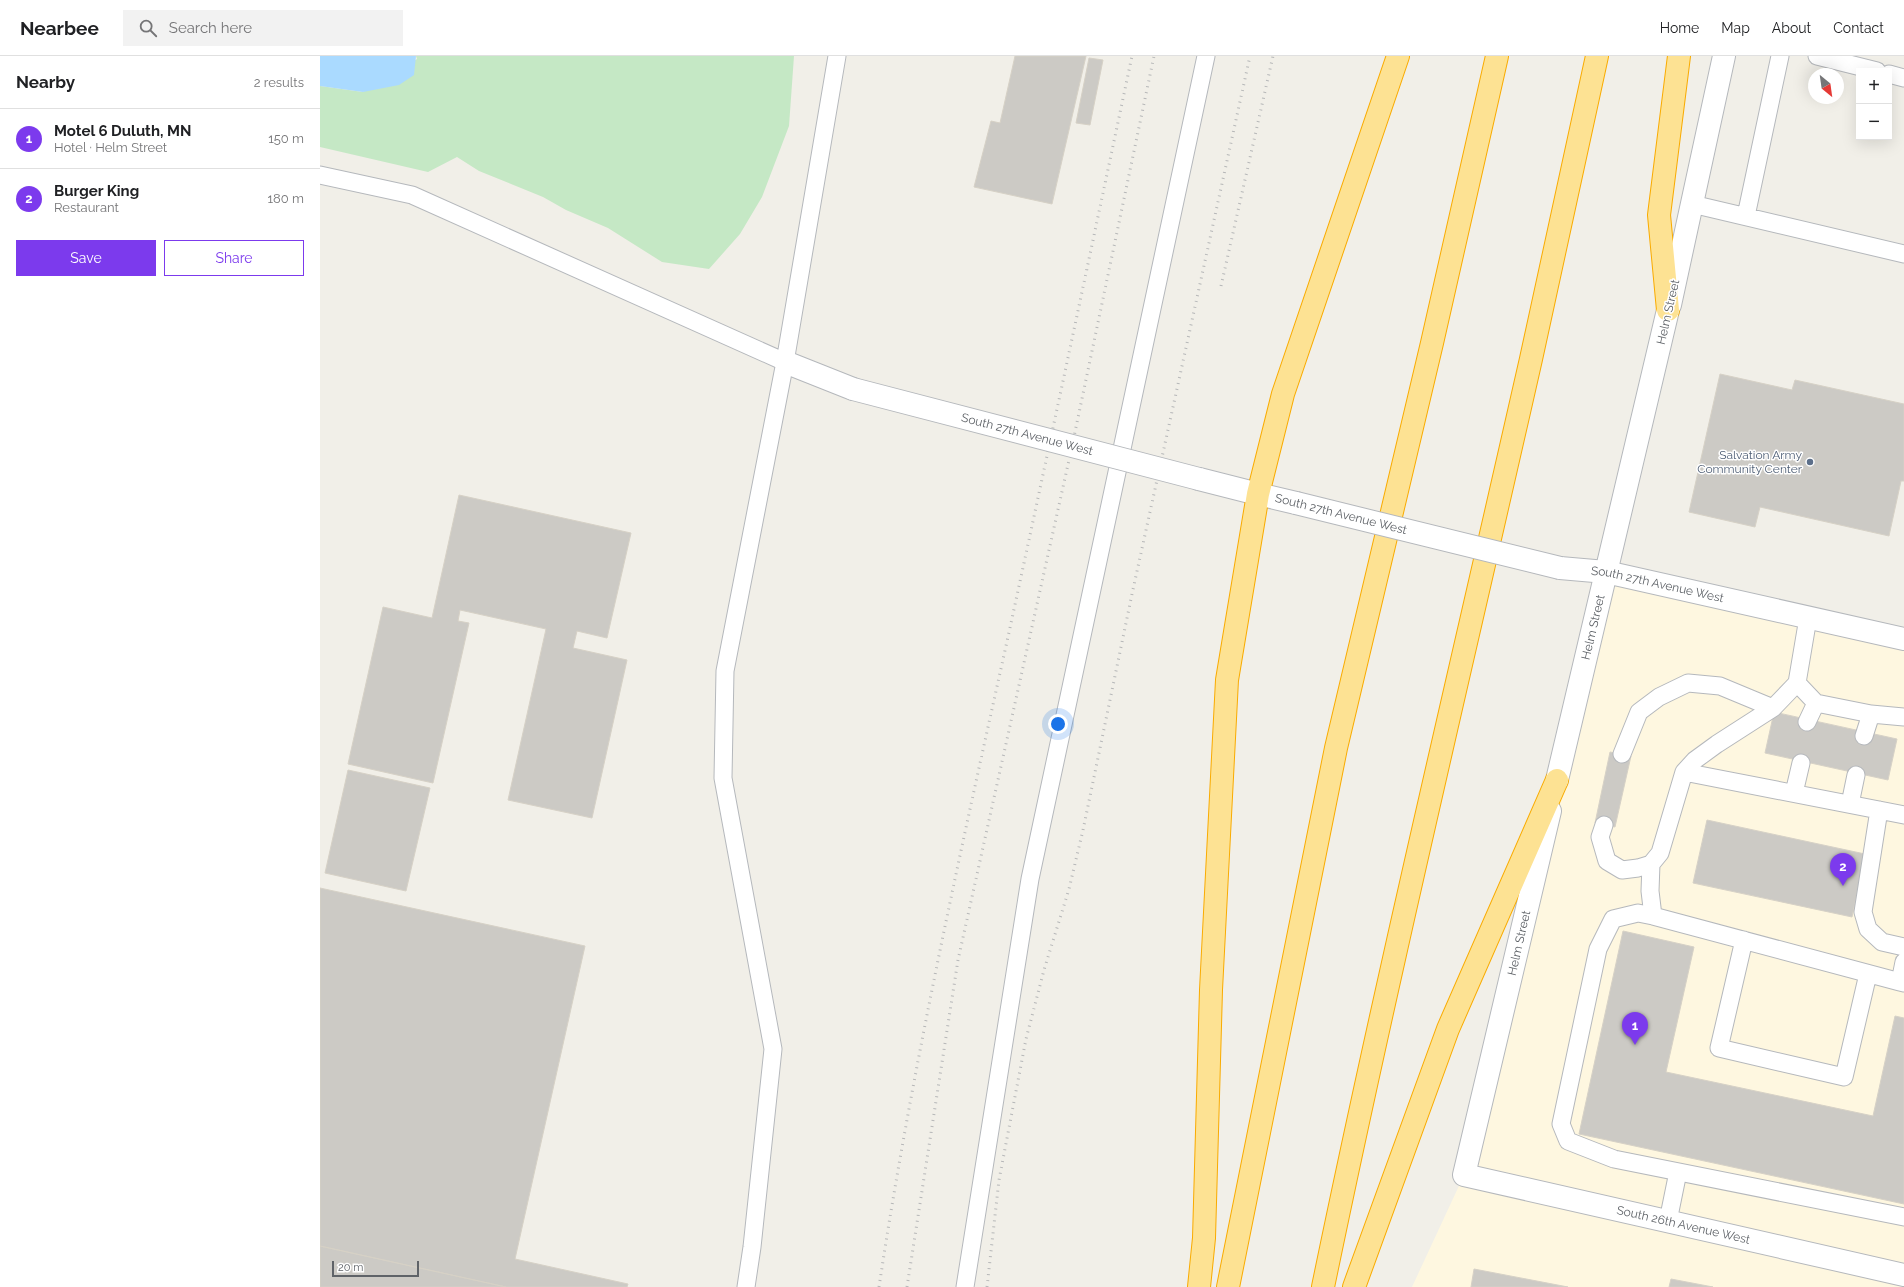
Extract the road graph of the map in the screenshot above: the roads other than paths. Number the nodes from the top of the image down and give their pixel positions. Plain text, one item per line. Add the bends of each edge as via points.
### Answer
1 (836, 56) edge
2 (1206, 56) edge
3 (1398, 56) edge
4 (1497, 56) edge
5 (1597, 56) edge
6 (1680, 56) edge
7 (1724, 56) edge
8 (1780, 56) edge
9 (1817, 56) edge
10 (1865, 68) edge
11 (1892, 75) edge
12 (1904, 78) edge
13 (320, 174) edge
14 (1692, 204) junction
15 (1746, 216) junction
16 (1904, 254) edge
17 (1668, 310) junction
18 (786, 362) junction
19 (1258, 494) junction
20 (1606, 572) junction
21 (1808, 618) junction
22 (1904, 639) edge
23 (1796, 683) junction
24 (1816, 703) junction
25 (1773, 708) junction
26 (1871, 714) junction
27 (1904, 717) edge
28 (1807, 722) dead end
29 (1864, 736) dead end
30 (1622, 754) dead end
31 (1801, 763) dead end
32 (1684, 772) junction
33 (1856, 775) dead end
34 (1557, 780) junction
35 (1794, 794) junction
36 (1850, 804) junction
37 (1879, 810) junction
38 (1904, 815) edge
39 (1604, 825) dead end
40 (1650, 864) junction
41 (1653, 916) junction
42 (1744, 940) junction
43 (1904, 947) edge
44 (1904, 962) edge
45 (1868, 974) junction
46 (1902, 982) edge
47 (1678, 1172) junction
48 (1464, 1175) joint
49 (1904, 1217) edge
50 (1668, 1221) junction
51 (1901, 1279) edge
52 (746, 1287) edge
53 (966, 1287) edge
54 (1199, 1287) edge
55 (1228, 1287) edge
56 (1323, 1287) edge
57 (1354, 1287) edge

1 - 18 lane
2 - 53 lane via 1030,879
3 - 19 highway via 1283,394
4 - 55 highway via 1336,748
5 - 56 highway via 1531,359 1346,1172
6 - 17 highway via 1660,215
7 - 14 street, Helm Street
8 - 15 lane
9 - 10 lane
11 - 12 lane
13 - 18 lane via 412,195
14 - 15 lane
14 - 17 street, Helm Street
15 - 16 lane
17 - 20 street, Helm Street
18 - 19 street, South 27th Avenue West, bridge via 854,389
18 - 52 lane via 725,671 723,778 773,1049
19 - 20 street, South 27th Avenue West, bridge via 1560,568
19 - 54 highway via 1227,680 1211,990 1204,1238
20 - 21 street, South 27th Avenue West
20 - 34 street, Helm Street
21 - 22 street, South 27th Avenue West
21 - 23 lane
23 - 24 lane
23 - 25 lane
24 - 26 lane
24 - 28 lane
25 - 30 lane via 1720,686 1688,683 1659,697 1638,712
25 - 32 lane via 1716,744
26 - 27 lane
26 - 29 lane
31 - 35 lane
32 - 35 lane
32 - 40 lane via 1660,853
33 - 36 lane
34 - 48 street, Helm Street
34 - 57 highway via 1448,1029
35 - 36 lane
36 - 37 lane
37 - 38 lane
37 - 43 lane via 1863,912 1868,929 1882,942
39 - 40 lane via 1600,836 1607,861 1622,870
40 - 41 lane
41 - 42 lane
41 - 47 lane via 1638,913 1612,919 1598,949 1561,1124 1568,1141 1614,1159
42 - 45 lane
42 - 45 lane via 1719,1048 1844,1077
44 - 46 lane
45 - 46 lane
47 - 49 lane
47 - 50 lane
48 - 50 street, South 26th Avenue West
50 - 51 street, South 26th Avenue West

